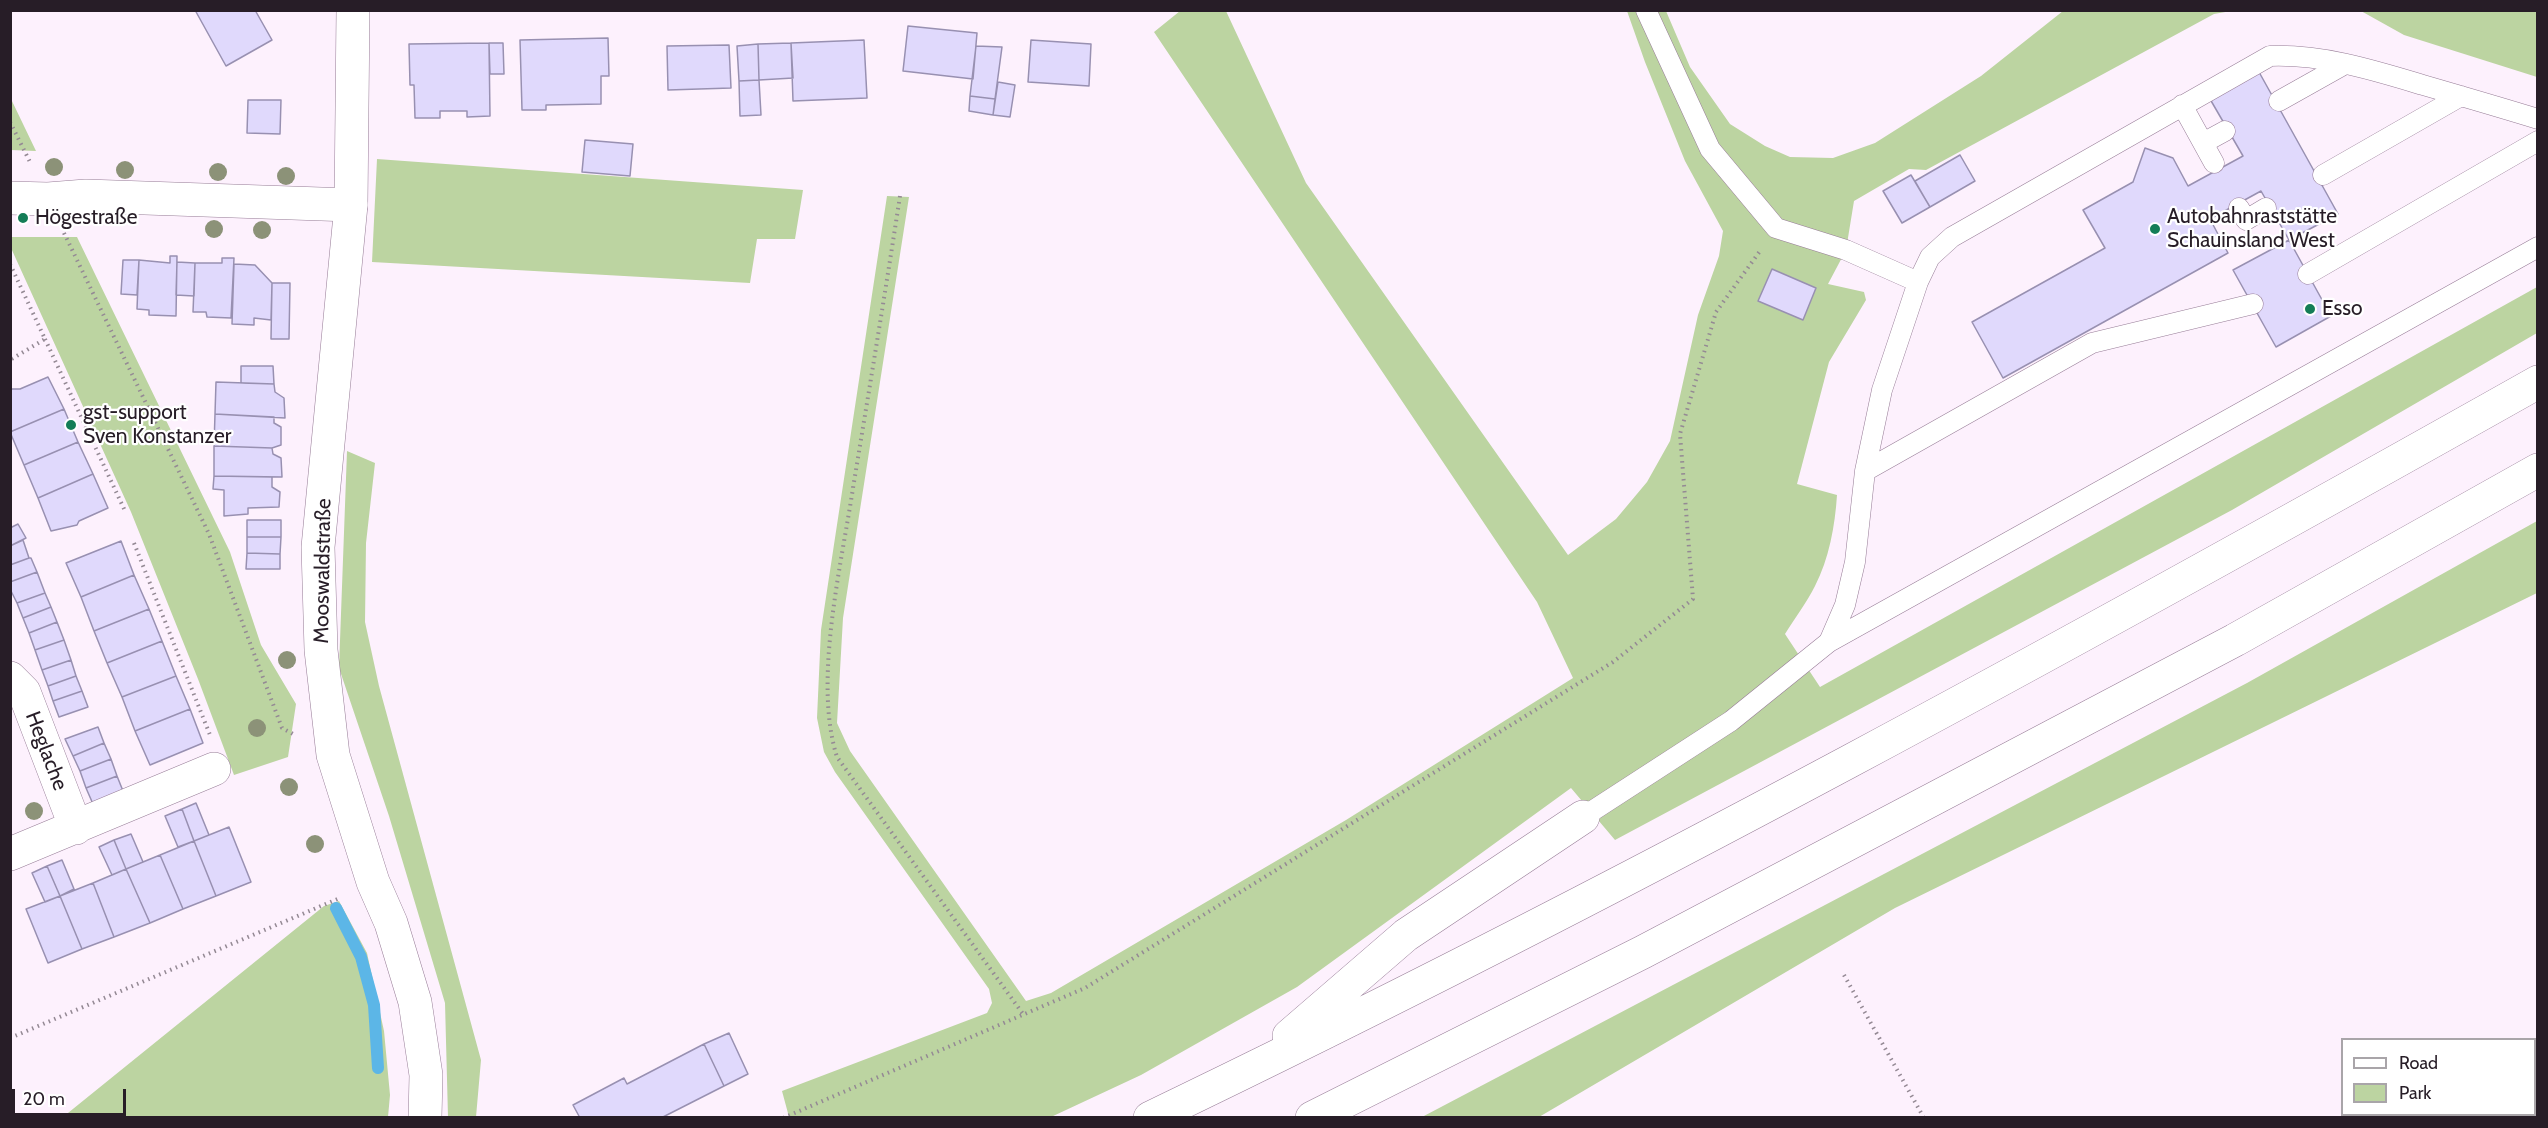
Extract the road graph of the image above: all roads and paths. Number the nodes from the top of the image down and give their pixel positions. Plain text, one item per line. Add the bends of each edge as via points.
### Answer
1 (353, 10) edge
2 (1646, 10) edge
3 (2345, 64) junction
4 (2461, 96) junction
5 (2279, 101) dead end
6 (2182, 105) junction
7 (2538, 118) edge
8 (10, 122) edge
9 (2225, 131) dead end
10 (2538, 141) edge
11 (2203, 143) junction
12 (2214, 163) dead end
13 (2323, 175) dead end
14 (900, 196) dead end
15 (10, 198) edge
16 (48, 199) junction
17 (351, 205) junction
18 (2239, 208) dead end
19 (2266, 208) dead end
20 (1776, 228) junction
21 (2538, 247) edge
22 (10, 264) edge
23 (2308, 274) dead end
24 (1918, 282) junction
25 (2253, 304) dead end
26 (45, 339) junction
27 (10, 360) edge
28 (2538, 382) edge
29 (2538, 470) edge
30 (1865, 471) junction
31 (126, 511) dead end
32 (134, 543) dead end
33 (1829, 642) junction
34 (10, 678) edge
35 (333, 755) junction
36 (214, 769) joint
37 (1583, 817) joint
38 (76, 828) junction
39 (13, 845) edge
40 (373, 882) junction
41 (1844, 975) dead end
42 (1023, 1014) junction
43 (10, 1038) edge
44 (1251, 1069) junction
45 (425, 1118) edge
46 (783, 1118) edge
47 (1150, 1118) edge
48 (1312, 1118) edge
49 (1924, 1118) edge

1 - 17 main road, Mooswaldstraße
2 - 20 lane via 1710,148
3 - 4 lane
3 - 5 lane
3 - 6 lane via 2294,55 2270,56
4 - 7 lane
4 - 13 lane
6 - 11 lane
6 - 24 lane via 1952,237 1930,257
8 - 16 path
9 - 11 lane
10 - 23 lane
11 - 12 lane
14 - 42 path via 831,624 827,715 830,735 837,758
15 - 16 main road
16 - 17 main road via 86,196
16 - 35 path via 209,534 282,728
17 - 35 main road, Mooswaldstraße via 318,547 321,650
18 - 19 lane via 2246,220
20 - 24 lane via 1846,250
20 - 42 path via 1716,312 1680,434 1693,599 1613,662 1356,822 1085,988
21 - 33 lane
22 - 26 path
24 - 30 lane via 1882,390
25 - 30 lane via 2092,344
26 - 27 path
26 - 31 path
28 - 44 main road via 2188,579 1625,881
29 - 48 main road via 2225,646 1643,952
30 - 33 lane via 1855,562 1845,605
32 - 36 path via 222,764
33 - 37 lane via 1731,721
34 - 38 main road, Heglache via 24,692
35 - 40 main road, Mooswaldstraße
36 - 38 main road
37 - 44 main road via 1406,935
38 - 39 main road
40 - 43 path
40 - 45 main road, Mooswaldstraße via 391,923 415,1002 426,1075
41 - 49 path
42 - 46 path
44 - 47 main road

